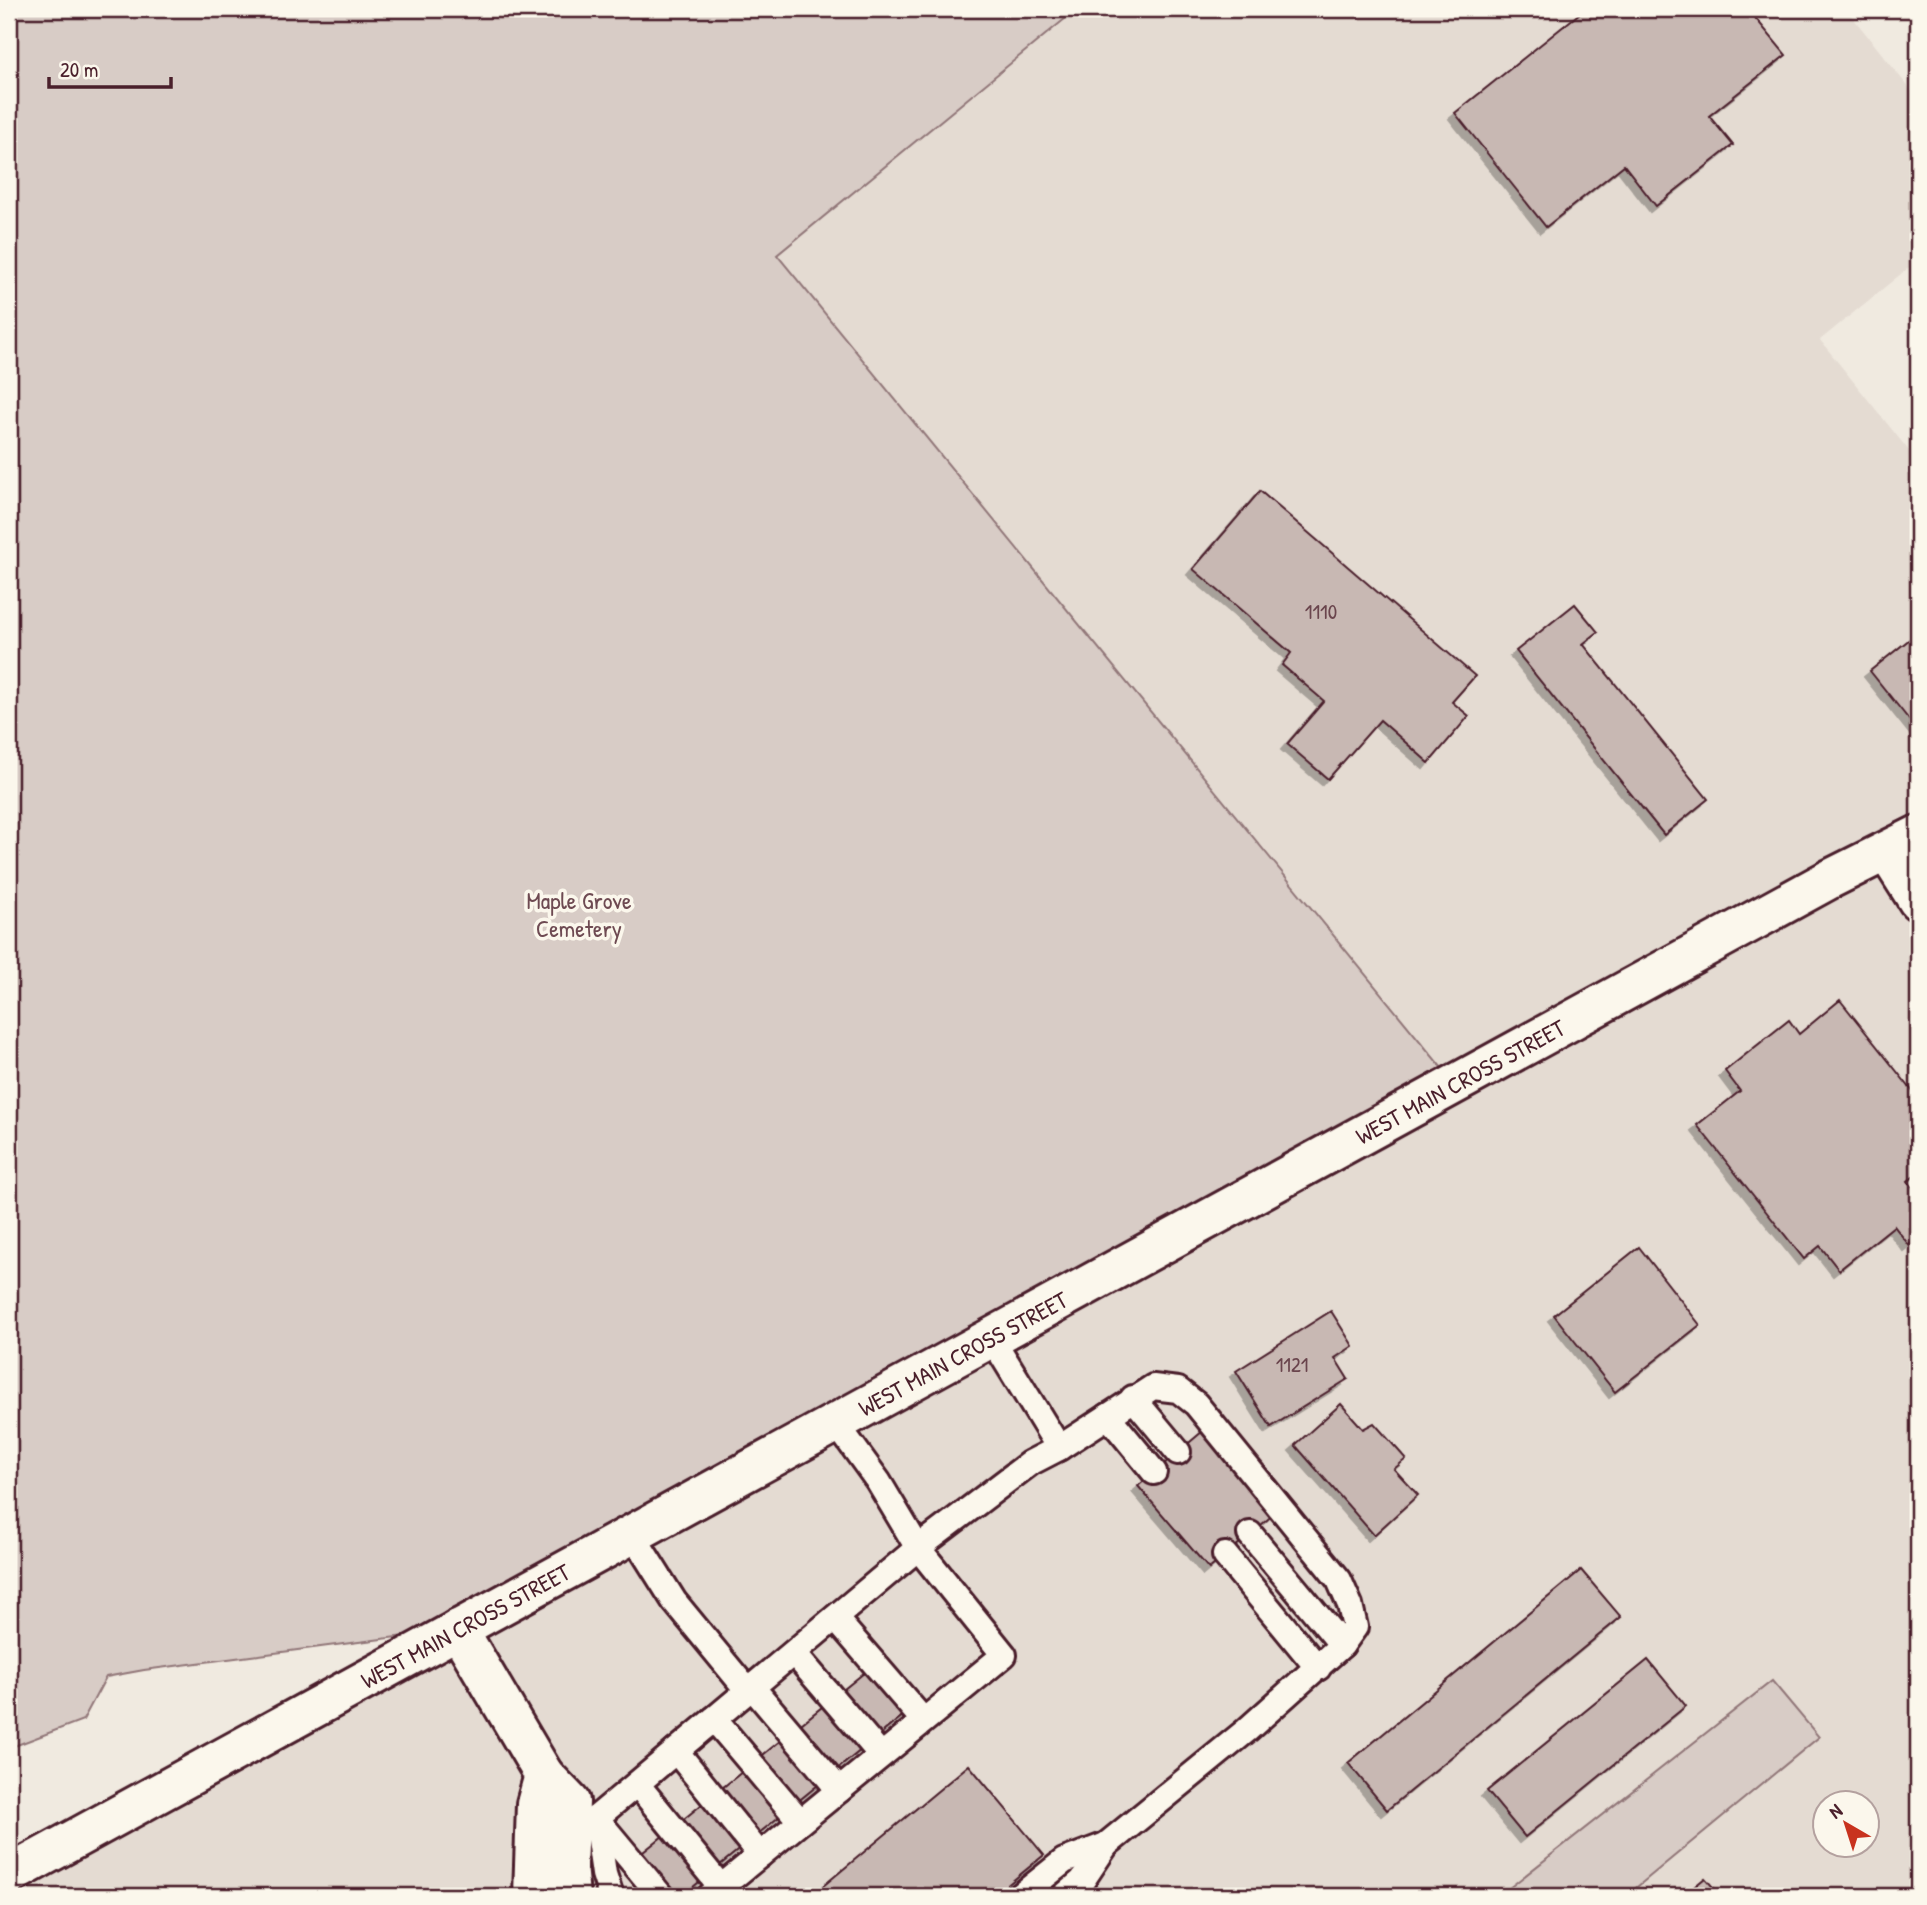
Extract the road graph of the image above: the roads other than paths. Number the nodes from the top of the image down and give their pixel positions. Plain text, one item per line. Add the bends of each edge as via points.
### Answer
1 (1903, 843) edge
2 (1918, 901) edge
3 (991, 1337) junction
4 (1133, 1398) junction
5 (1108, 1416) junction
6 (836, 1423) junction
7 (1059, 1448) junction
8 (1178, 1452) dead end
9 (1154, 1472) dead end
10 (632, 1534) junction
11 (1250, 1534) dead end
12 (918, 1548) junction
13 (1225, 1555) dead end
14 (835, 1618) junction
15 (458, 1629) junction
16 (1342, 1645) junction
17 (794, 1653) junction
18 (1318, 1668) junction
19 (750, 1689) junction
20 (714, 1719) junction
21 (923, 1720) junction
22 (676, 1751) junction
23 (881, 1755) junction
24 (544, 1775) junction
25 (637, 1784) junction
26 (839, 1790) junction
27 (596, 1818) junction
28 (800, 1821) junction
29 (1106, 1845) junction
30 (760, 1855) junction
31 (9, 1875) edge
32 (716, 1892) edge
33 (533, 1896) edge
34 (570, 1896) edge
35 (611, 1896) edge
36 (661, 1896) edge
37 (1020, 1896) edge
38 (1063, 1896) edge

1 - 2 main road
1 - 3 main road, WEST MAIN CROSS STREET
3 - 6 main road, WEST MAIN CROSS STREET
3 - 7 lane
4 - 5 lane
4 - 8 lane
4 - 16 lane via 1153,1387 1178,1390 1196,1404 1339,1580 1355,1627
5 - 7 lane
5 - 9 lane
6 - 10 main road, WEST MAIN CROSS STREET
6 - 12 lane
7 - 12 lane via 1030,1462
10 - 15 main road, WEST MAIN CROSS STREET
10 - 19 lane via 674,1601
11 - 16 lane
12 - 14 lane
12 - 21 lane via 1004,1655
13 - 18 lane
14 - 17 lane
14 - 21 lane
15 - 24 main road
15 - 31 main road, WEST MAIN CROSS STREET
16 - 18 lane
17 - 19 lane
17 - 23 lane
18 - 29 lane
19 - 20 lane
19 - 26 lane
20 - 22 lane
20 - 28 lane
21 - 23 lane
22 - 25 lane
22 - 30 lane
23 - 26 lane
24 - 33 main road via 537,1804
24 - 34 main road via 570,1802
25 - 27 lane
25 - 32 lane
26 - 28 lane
27 - 35 lane
27 - 36 lane
28 - 30 lane
29 - 37 lane via 1064,1861
29 - 38 lane via 1082,1881
30 - 32 lane

